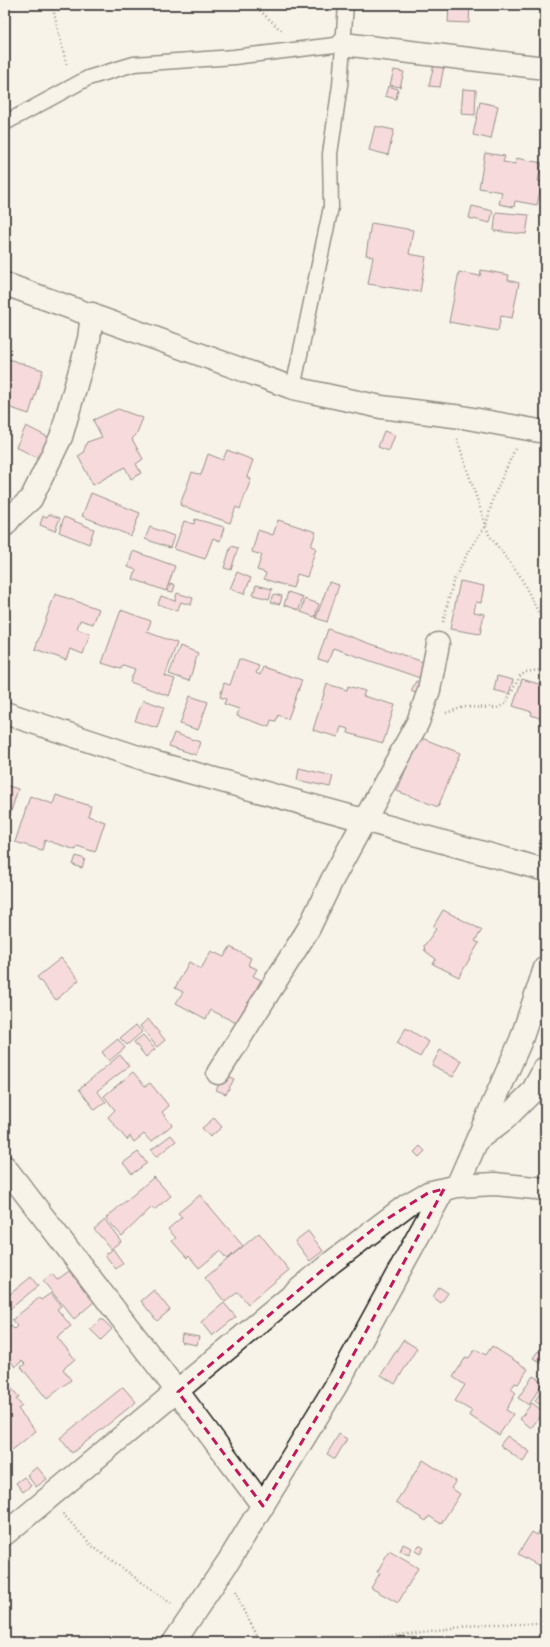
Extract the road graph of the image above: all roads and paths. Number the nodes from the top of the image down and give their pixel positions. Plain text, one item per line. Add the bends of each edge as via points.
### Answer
1 (52, 5) edge
2 (254, 5) edge
3 (346, 5) edge
4 (343, 44) junction
5 (300, 49) junction
6 (545, 68) edge
7 (72, 87) junction
8 (5, 123) edge
9 (5, 284) edge
10 (92, 314) junction
11 (293, 388) junction
12 (450, 416) junction
13 (522, 428) junction
14 (545, 432) edge
15 (486, 525) junction
16 (5, 526) edge
17 (545, 625) edge
18 (438, 644) joint
19 (545, 669) edge
20 (5, 713) edge
21 (418, 722) junction
22 (366, 819) junction
23 (545, 870) edge
24 (545, 968) edge
25 (545, 1068) edge
26 (218, 1073) dead end
27 (476, 1140) junction
28 (5, 1167) edge
29 (450, 1187) junction
30 (545, 1189) edge
31 (178, 1392) junction
32 (51, 1498) junction
33 (263, 1506) junction
34 (5, 1534) edge
35 (228, 1562) junction
36 (194, 1613) junction
37 (545, 1624) edge
38 (259, 1639) junction
39 (200, 1640) dead end
40 (174, 1642) edge
41 (262, 1642) edge
42 (286, 1642) edge
43 (328, 1642) edge

1 - 7 path
2 - 5 path
3 - 4 lane
4 - 5 lane
4 - 6 street
4 - 11 lane via 330,154 331,207
5 - 7 lane via 234,57 134,64 88,78
7 - 8 lane
9 - 10 street
10 - 11 street
10 - 16 street via 89,339 61,437 31,499
11 - 12 street via 381,407
12 - 13 street
12 - 15 path
13 - 14 street
13 - 15 path via 493,498
15 - 17 path via 489,535 520,576
15 - 18 path via 469,550 453,582
18 - 21 street via 429,690
19 - 21 path via 526,672 520,676 504,704 497,708 464,707
20 - 22 street via 153,762
21 - 22 street
22 - 23 street
22 - 26 street via 309,928
24 - 27 street via 521,1040
25 - 27 street via 532,1092 505,1119
27 - 29 street
28 - 31 street
29 - 30 street via 495,1184
29 - 31 street via 428,1194 382,1222
29 - 33 street via 340,1379
31 - 32 street
31 - 33 street
32 - 34 street
32 - 36 path via 92,1546 162,1599
33 - 35 street
35 - 36 street
35 - 38 path via 242,1608
36 - 40 street
37 - 43 path via 485,1624
38 - 39 path
38 - 41 path
38 - 42 path

